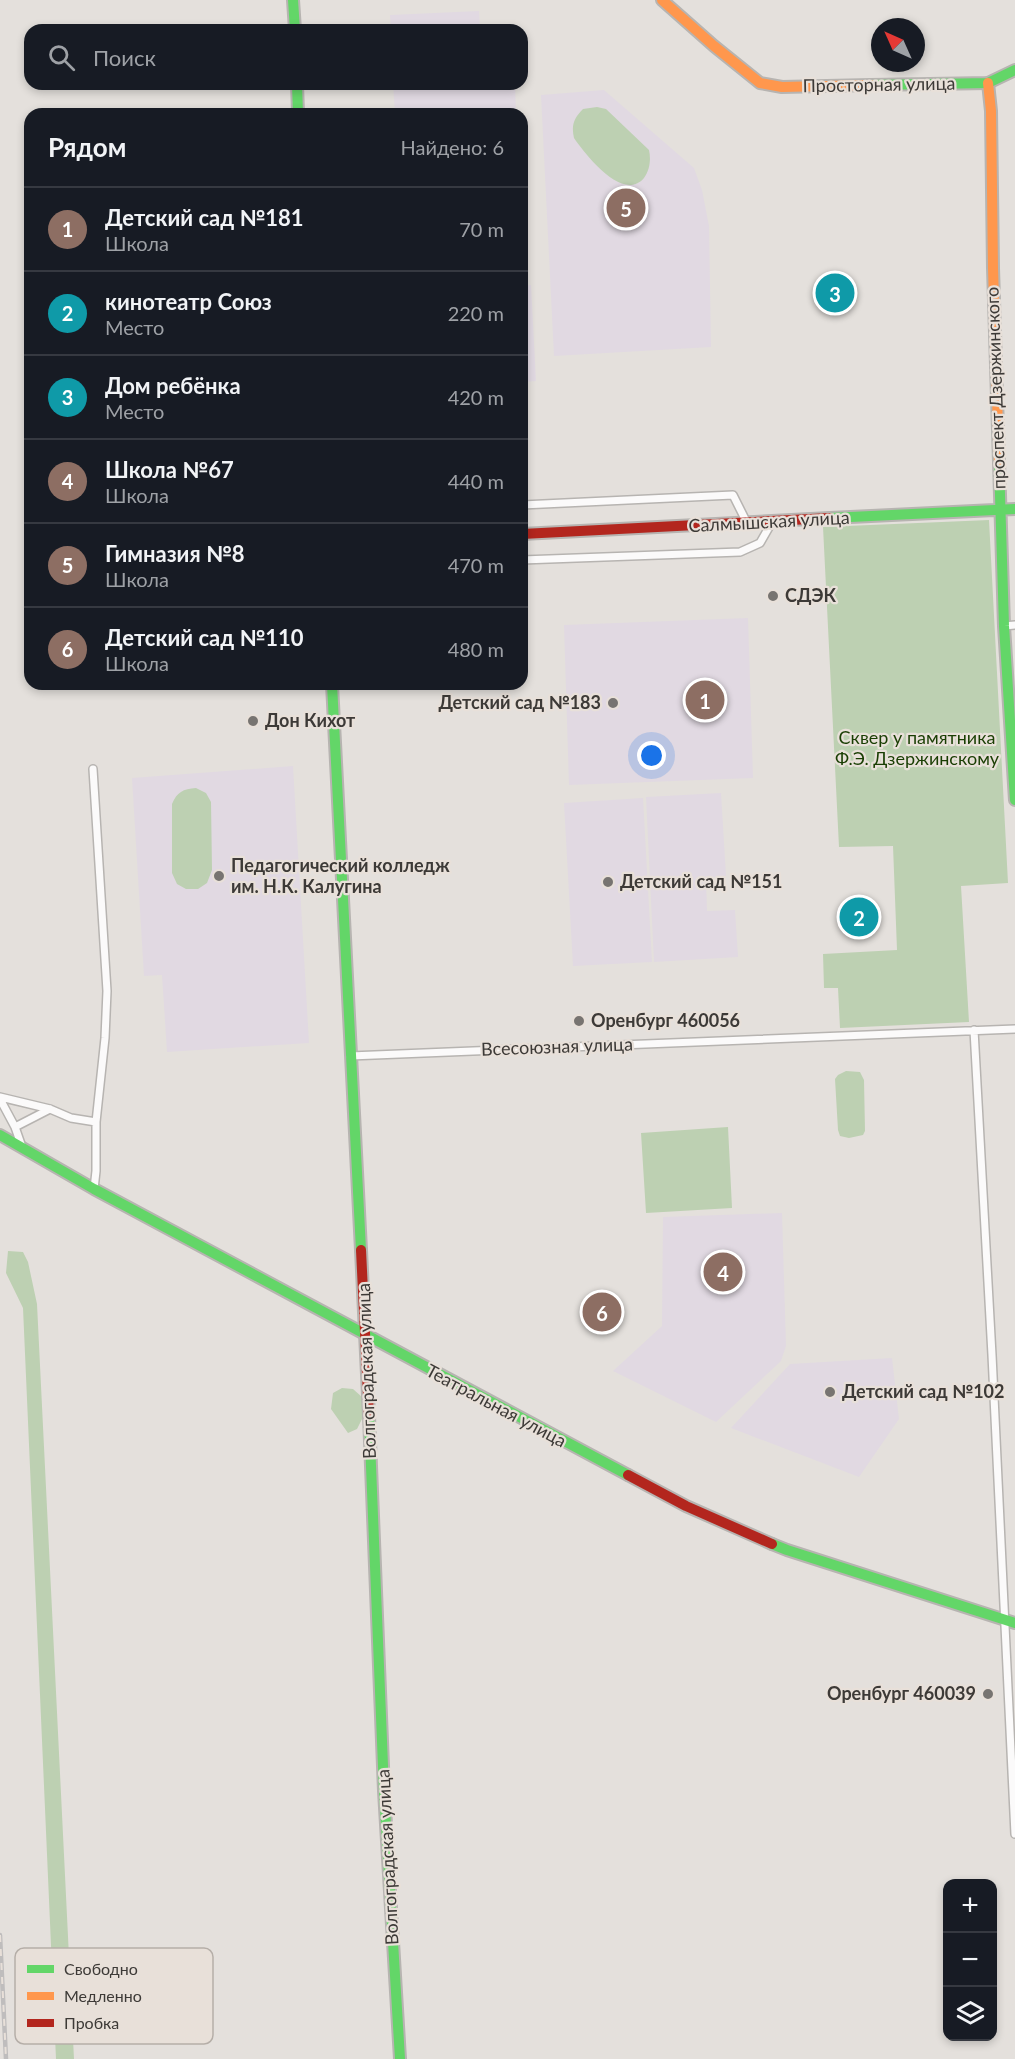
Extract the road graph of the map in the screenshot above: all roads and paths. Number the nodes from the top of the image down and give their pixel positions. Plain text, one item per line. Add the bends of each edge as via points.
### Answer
1 (293, 0) edge
2 (662, 0) edge
3 (295, 24) edge
4 (1015, 70) edge
5 (988, 83) junction
6 (297, 90) edge
7 (297, 108) edge
8 (528, 505) edge
9 (1015, 509) edge
10 (1000, 510) junction
11 (772, 522) junction
12 (747, 523) junction
13 (528, 534) edge
14 (528, 560) edge
15 (1009, 625) edge
16 (332, 690) edge
17 (93, 769) dead end
18 (1015, 800) edge
19 (1015, 1029) edge
20 (974, 1030) junction
21 (350, 1056) junction
22 (0, 1098) edge
23 (50, 1109) junction
24 (96, 1122) junction
25 (15, 1127) junction
26 (0, 1135) edge
27 (22, 1147) junction
28 (94, 1189) junction
29 (366, 1336) junction
30 (1010, 1621) edge
31 (1015, 1834) edge
32 (400, 2059) edge

1 - 3 main road
2 - 5 main road, Просторная улица via 760,83 782,87
4 - 5 main road, Просторная улица
5 - 10 main road, проспект Дзержинского
6 - 7 main road
8 - 12 street via 733,495
9 - 10 main road, Салмышская улица
10 - 11 main road, Салмышская улица
10 - 15 main road, проспект Дзержинского
11 - 12 main road, Салмышская улица
11 - 14 street via 760,543 740,552
12 - 13 main road, Салмышская улица
15 - 18 main road, проспект Дзержинского
16 - 21 main road, Волгоградская улица
17 - 24 street via 107,991
19 - 20 street, Всесоюзная улица
20 - 21 street, Всесоюзная улица
20 - 30 street
21 - 29 main road, Волгоградская улица
22 - 23 street
22 - 25 street
23 - 24 street
23 - 25 street
24 - 28 street
25 - 27 street
26 - 27 main road, Театральная улица
27 - 28 main road, Театральная улица
28 - 29 main road, Театральная улица
29 - 30 main road, Театральная улица via 608,1466 736,1529 787,1550
29 - 32 main road, Волгоградская улица via 383,1773
30 - 31 street

